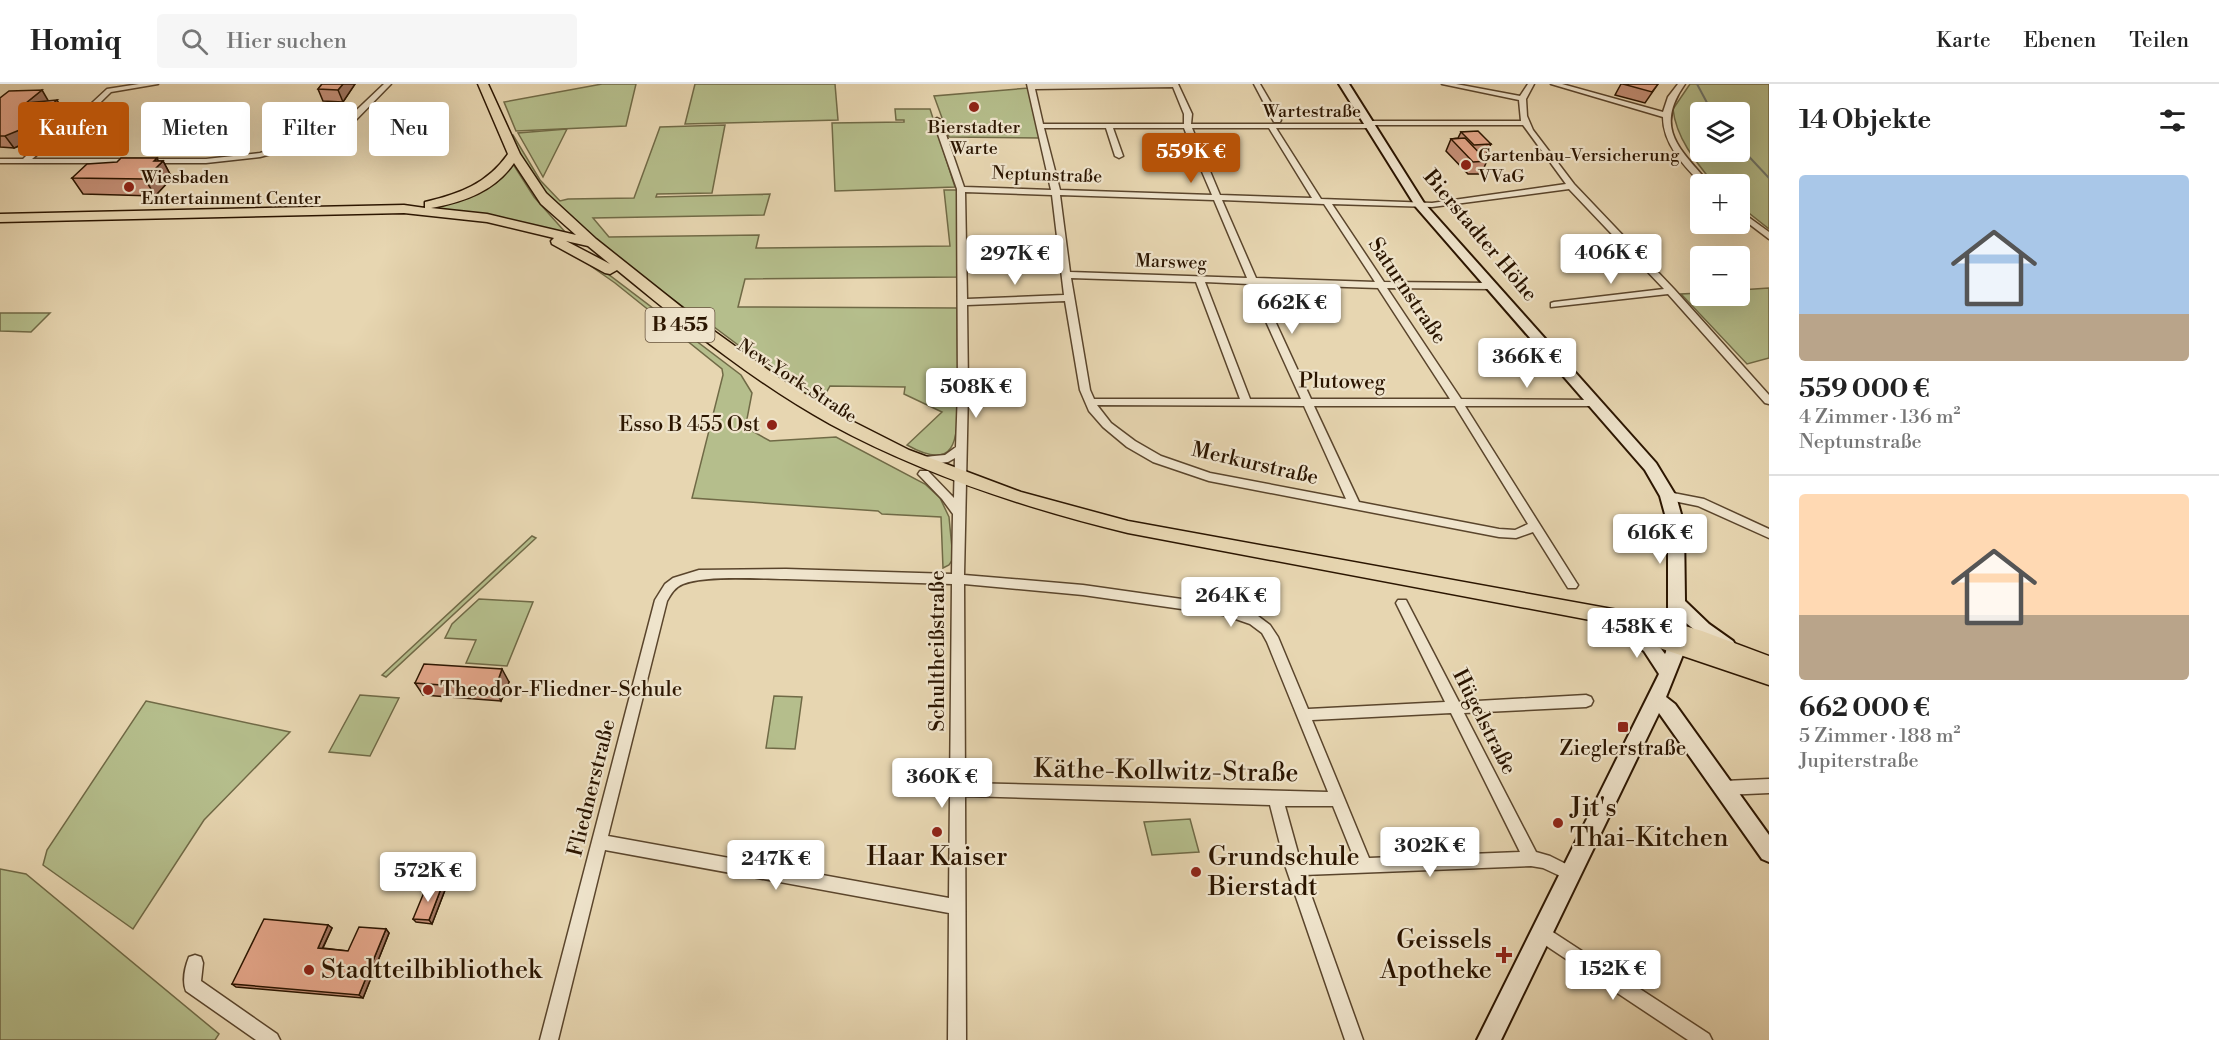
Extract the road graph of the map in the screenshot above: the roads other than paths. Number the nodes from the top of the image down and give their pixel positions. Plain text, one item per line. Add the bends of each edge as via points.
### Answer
1 (155, 84) edge
2 (388, 84) edge
3 (483, 84) edge
4 (1257, 84) edge
5 (1344, 84) edge
6 (1445, 84) edge
7 (1531, 84) edge
8 (1554, 84) edge
9 (1682, 84) edge
10 (1030, 85) edge
11 (1175, 85) edge
12 (1522, 99) junction
13 (1666, 115) junction
14 (937, 120) dead end
15 (1039, 122) junction
16 (1188, 122) junction
17 (1274, 123) junction
18 (1368, 123) junction
19 (1525, 123) junction
20 (1109, 126) junction
21 (514, 154) junction
22 (1119, 156) dead end
23 (1200, 158) junction
24 (1165, 159) dead end
25 (25, 161) junction
26 (0, 162) edge
27 (1698, 174) edge
28 (1571, 186) junction
29 (961, 189) junction
30 (1056, 192) junction
31 (539, 193) junction
32 (1217, 198) junction
33 (1322, 201) junction
34 (1420, 205) junction
35 (404, 209) junction
36 (0, 218) edge
37 (1750, 221) edge
38 (517, 225) junction
39 (1769, 236) edge
40 (573, 237) junction
41 (595, 245) junction
42 (610, 270) junction
43 (1066, 275) junction
44 (1199, 279) junction
45 (1252, 280) junction
46 (1379, 285) junction
47 (1491, 286) junction
48 (1671, 291) junction
49 (1069, 298) junction
50 (963, 302) junction
51 (1554, 305) dead end
52 (1246, 401) junction
53 (1308, 401) junction
54 (1769, 401) edge
55 (1089, 402) junction
56 (1595, 403) junction
57 (1458, 404) junction
58 (961, 448) junction
59 (924, 468) junction
60 (960, 482) junction
61 (1668, 496) junction
62 (1354, 506) junction
63 (959, 514) junction
64 (1536, 526) junction
65 (1769, 534) edge
66 (958, 579) junction
67 (1572, 585) dead end
68 (1402, 603) dead end
69 (1533, 603) junction
70 (1677, 604) junction
71 (1623, 628) junction
72 (1677, 638) junction
73 (1735, 651) junction
74 (1769, 664) edge
75 (1668, 673) junction
76 (1769, 677) edge
77 (1656, 700) junction
78 (1586, 701) dead end
79 (1453, 707) junction
80 (1303, 715) junction
81 (1769, 786) edge
82 (1724, 788) junction
83 (959, 789) junction
84 (1276, 799) junction
85 (1336, 799) junction
86 (601, 842) junction
87 (1769, 852) edge
88 (1531, 859) junction
89 (1364, 864) junction
90 (1294, 868) junction
91 (1571, 874) junction
92 (958, 907) junction
93 (1542, 933) junction
94 (195, 963) dead end
95 (271, 1040) edge
96 (549, 1040) edge
97 (957, 1040) edge
98 (1354, 1040) edge
99 (1489, 1040) edge
100 (1703, 1040) edge

1 - 25 street via 109,90 54,142
2 - 25 street via 347,124 304,144 260,155 207,160
3 - 21 main road, New-York-Straße
4 - 17 street, Saturnstraße
5 - 18 main road, Bierstadter Höhe
6 - 12 street
7 - 12 street
8 - 13 street
9 - 13 street via 1673,93
10 - 11 street
10 - 15 street, Merkurstraße
11 - 16 street
12 - 19 street
13 - 27 street via 1675,146
14 - 29 street, Schultheißstraße
15 - 16 street, Wartestraße
15 - 20 street, Wartestraße
15 - 30 street, Merkurstraße
16 - 17 street, Wartestraße
16 - 20 street, Wartestraße
16 - 23 street
17 - 18 street, Wartestraße
17 - 33 street, Saturnstraße
18 - 19 street, Wartestraße
18 - 34 main road, Bierstadter Höhe
19 - 28 street
20 - 22 street
21 - 31 main road, New-York-Straße
21 - 35 main road via 499,176 474,192
23 - 24 street
23 - 32 street
25 - 26 street
28 - 34 street, Neptunstraße
28 - 48 street
29 - 30 street, Neptunstraße
29 - 50 street, Schultheißstraße
30 - 32 street, Neptunstraße
30 - 43 street, Merkurstraße
31 - 40 main road, New-York-Straße
31 - 41 main road, New-York-Straße
32 - 33 street, Neptunstraße
32 - 45 street
33 - 34 street, Neptunstraße
33 - 46 street, Saturnstraße
34 - 47 main road, Bierstadter Höhe
35 - 36 main road, B 455
35 - 38 main road, B 455 via 454,213
37 - 39 street
38 - 40 main road, B 455
38 - 42 main road, B 455 via 571,247
40 - 41 main road, B 455
40 - 42 main road, New-York-Straße
41 - 59 main road, New-York-Straße / B 455 via 774,383
42 - 59 main road, New-York-Straße / B 455 via 777,396 891,460
43 - 44 street, Marsweg
43 - 49 street, Merkurstraße
44 - 45 street, Marsweg
44 - 52 street
45 - 46 street, Marsweg
45 - 53 street
46 - 47 street, Marsweg
46 - 57 street, Saturnstraße
47 - 56 main road, Bierstadter Höhe
48 - 51 street
48 - 54 street
49 - 50 street
49 - 55 street, Merkurstraße
50 - 58 street, Schultheißstraße
52 - 53 street, Plutoweg
52 - 55 street, Plutoweg
53 - 57 street, Plutoweg
53 - 62 street
55 - 62 street, Merkurstraße via 1107,425 1131,444 1179,468
56 - 57 street, Plutoweg
56 - 61 main road, Bierstadter Höhe via 1651,466
57 - 64 street, Saturnstraße
58 - 59 street
58 - 60 street, Schultheißstraße
59 - 60 main road, B 455
59 - 63 street
60 - 63 street, Schultheißstraße
60 - 69 main road, B 455 via 1025,508
61 - 65 street via 1700,502
61 - 70 main road, Bierstadter Höhe via 1676,525
62 - 64 street, Merkurstraße via 1508,534
63 - 66 street, Schultheißstraße
64 - 67 street, Saturnstraße
66 - 80 street, Fliednerstraße via 1083,590 1242,615 1266,629
66 - 83 street, Schultheißstraße
66 - 86 street, Fliednerstraße via 735,573 685,578 669,587 661,600
68 - 79 street, Hügelstraße
69 - 71 main road, B 455
69 - 72 main road, B 455 via 1621,618
70 - 72 main road, Bierstadter Höhe
70 - 73 main road
71 - 72 main road, B 455
71 - 75 main road via 1650,646
72 - 73 main road, B 455
72 - 75 main road, Bierstadter Höhe
72 - 76 main road, B 455
73 - 74 main road, B 455
75 - 77 main road, Bierstadter Höhe
77 - 82 main road via 1668,710
77 - 91 main road, Bierstadter Höhe
78 - 79 street
79 - 80 street
79 - 88 street, Hügelstraße
80 - 85 street, Fliednerstraße
81 - 82 street
82 - 87 main road
83 - 84 street, Käthe-Kollwitz-Straße
83 - 92 street, Schultheißstraße
84 - 85 street, Käthe-Kollwitz-Straße
84 - 90 street
85 - 89 street, Fliednerstraße
86 - 92 street
86 - 96 street, Fliednerstraße
88 - 89 street
88 - 91 street via 1545,861
89 - 90 street
90 - 98 street
91 - 93 main road, Bierstadter Höhe
92 - 97 street, Schultheißstraße
93 - 99 main road, Bierstadter Höhe
93 - 100 street
94 - 95 street via 192,985

